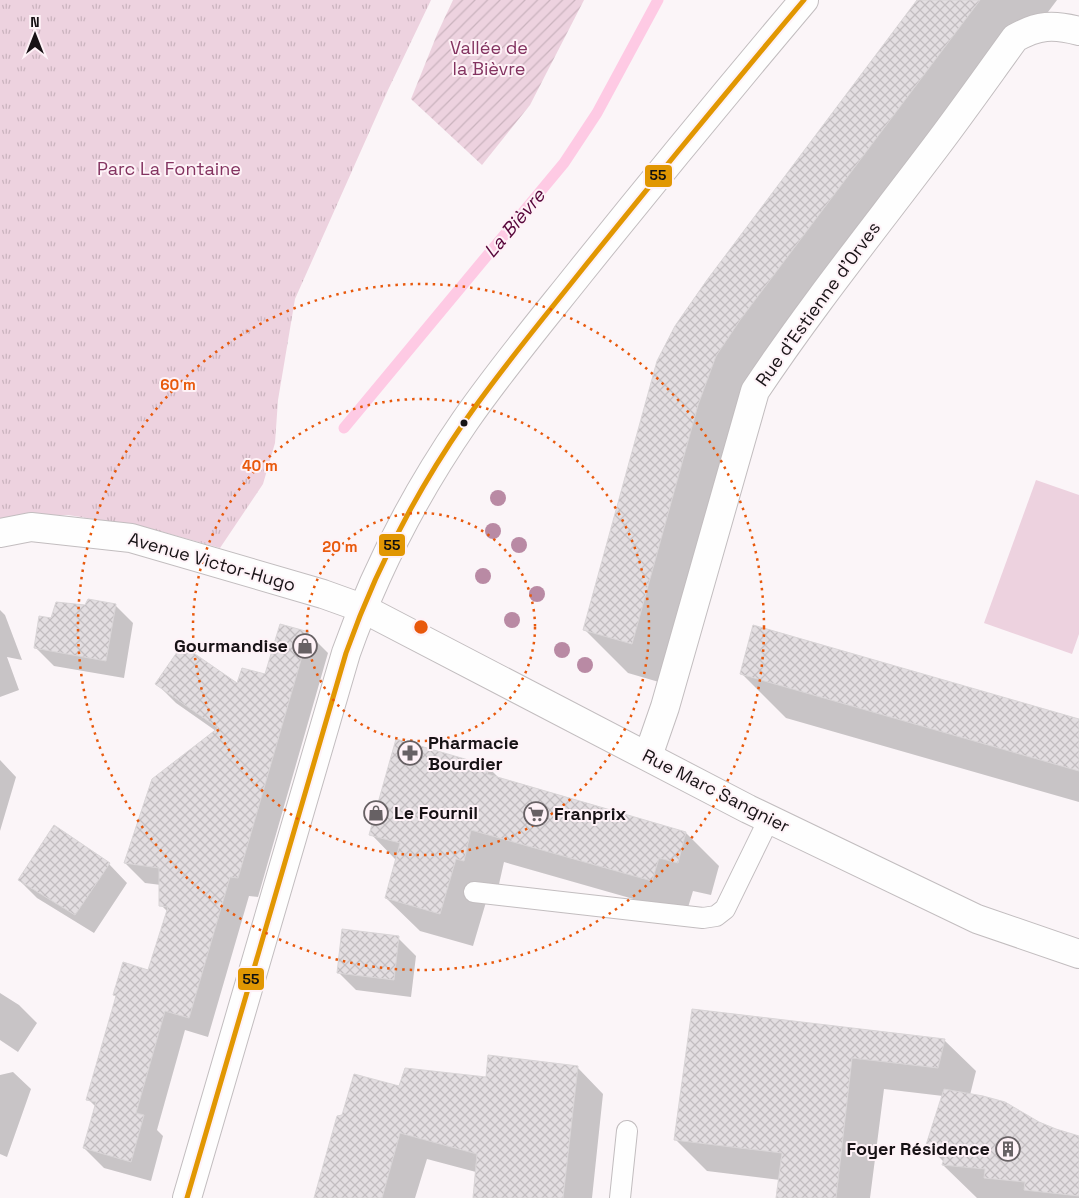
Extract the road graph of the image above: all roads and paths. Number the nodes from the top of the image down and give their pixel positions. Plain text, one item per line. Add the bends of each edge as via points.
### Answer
1 (804, 0) edge
2 (1079, 31) edge
3 (0, 533) edge
4 (362, 608) junction
5 (648, 756) junction
6 (769, 819) junction
7 (474, 892) dead end
8 (1079, 954) edge
9 (628, 1131) dead end
10 (187, 1198) edge
11 (620, 1198) edge

1 - 4 street via 666,165 465,420 422,489
2 - 5 street, Rue d'Estienne d'Orves via 1049,26 1031,29 1015,38 832,282 755,392
3 - 4 street, Avenue Victor-Hugo via 31,527 131,538
4 - 5 street, Rue Marc Sangnier
4 - 10 street via 346,653
5 - 6 street, Rue Marc Sangnier
6 - 7 lane via 725,909 716,916 704,918
6 - 8 street, Rue Marc Sangnier via 977,919
9 - 11 lane

